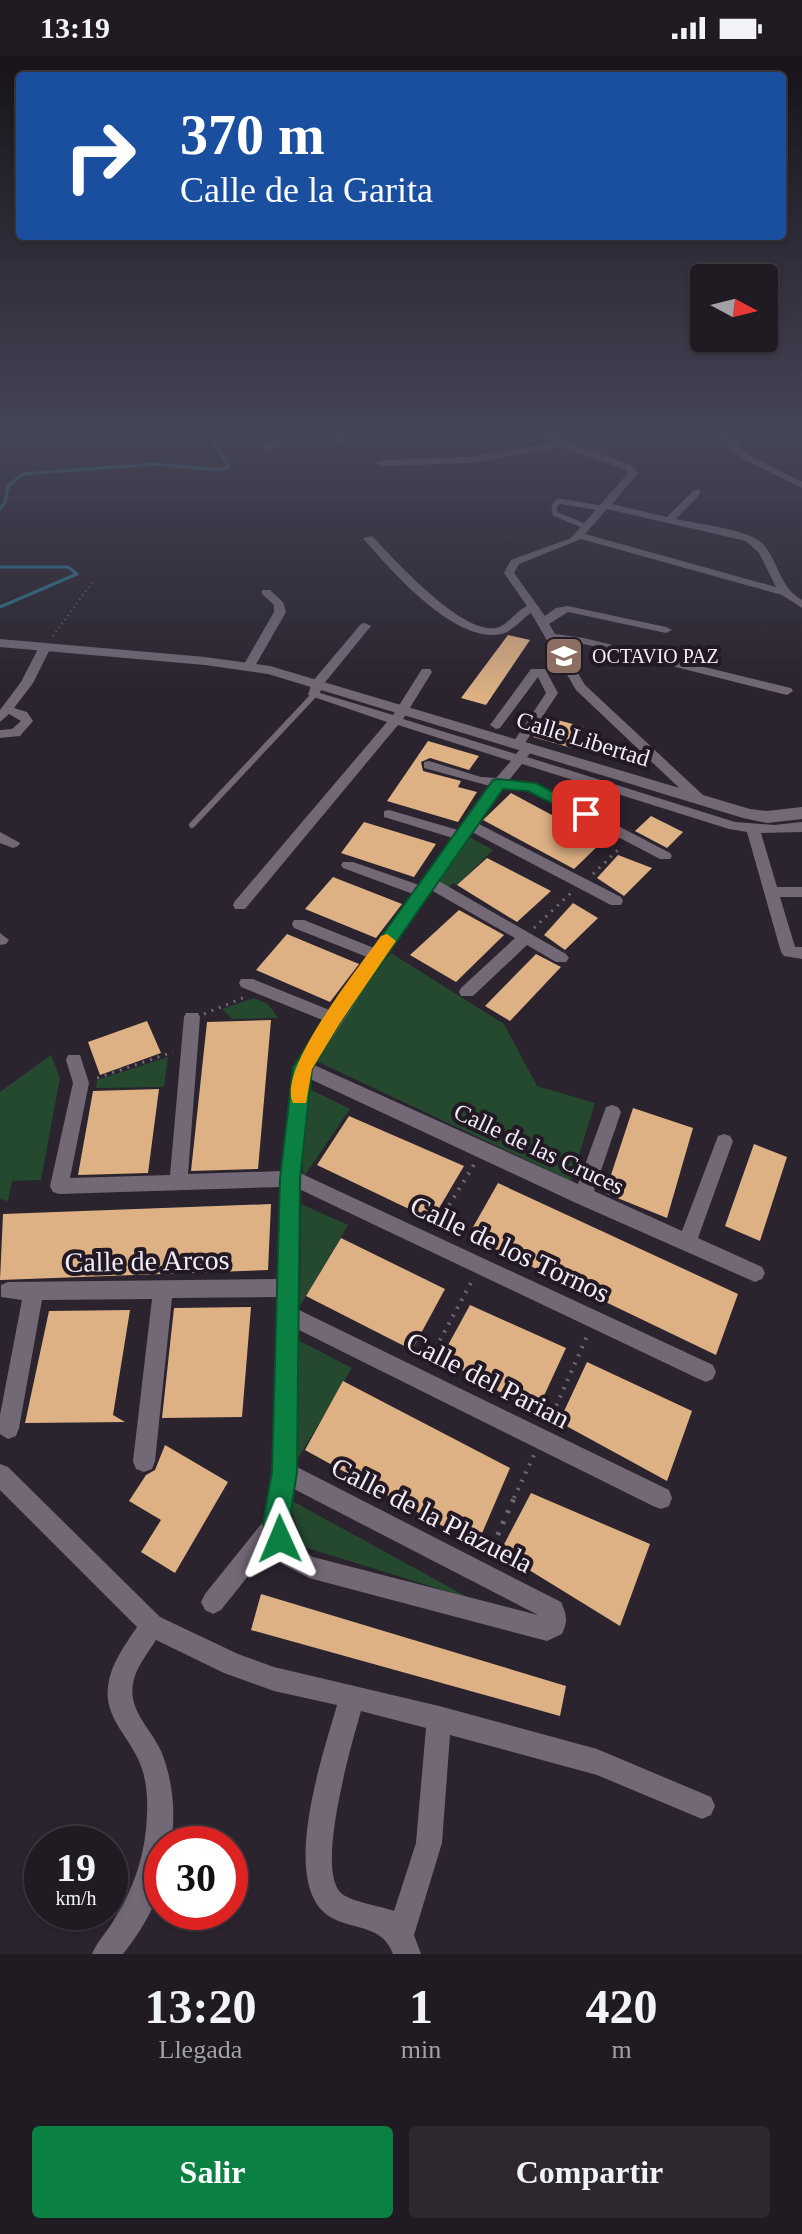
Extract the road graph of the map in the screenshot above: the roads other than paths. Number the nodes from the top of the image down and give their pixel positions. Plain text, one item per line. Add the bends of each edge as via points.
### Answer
1 (566, 521) edge
2 (592, 521) edge
3 (671, 521) edge
4 (584, 532) junction
5 (368, 538) dead end
6 (266, 592) dead end
7 (783, 592) junction
8 (802, 605) edge
9 (534, 608) junction
10 (543, 623) junction
11 (365, 626) dead end
12 (666, 630) dead end
13 (550, 637) junction
14 (0, 643) edge
15 (45, 647) junction
16 (249, 666) junction
17 (426, 672) dead end
18 (315, 690) junction
19 (787, 691) dead end
20 (4, 714) edge
21 (399, 715) junction
22 (496, 725) dead end
23 (0, 734) edge
24 (529, 753) junction
25 (429, 765) dead end
26 (498, 784) junction
27 (520, 785) junction
28 (698, 798) junction
29 (802, 813) edge
30 (389, 814) dead end
31 (751, 822) junction
32 (192, 825) dead end
33 (802, 827) edge
34 (466, 830) junction
35 (665, 856) dead end
36 (348, 865) dead end
37 (426, 887) junction
38 (772, 892) junction
39 (802, 892) edge
40 (616, 901) dead end
41 (240, 905) dead end
42 (299, 924) dead end
43 (526, 937) junction
44 (796, 953) edge
45 (377, 955) junction
46 (561, 958) dead end
47 (247, 983) dead end
48 (467, 992) dead end
49 (192, 1017) road end
50 (333, 1018) junction
51 (74, 1060) dead end
52 (303, 1068) junction
53 (612, 1112) dead end
54 (724, 1141) dead end
55 (290, 1179) junction
56 (178, 1182) junction
57 (583, 1197) junction
58 (687, 1242) junction
59 (755, 1273) dead end
60 (287, 1288) junction
61 (163, 1289) junction
62 (8, 1291) dead end
63 (34, 1291) junction
64 (287, 1314) junction
65 (706, 1372) dead end
66 (8, 1428) dead end
67 (144, 1461) dead end
68 (284, 1472) junction
69 (0, 1475) edge
70 (661, 1498) dead end
71 (276, 1523) junction
72 (213, 1602) dead end
73 (152, 1625) junction
74 (352, 1696) junction
75 (439, 1718) junction
76 (702, 1806) dead end
77 (404, 1944) edge
78 (106, 1954) edge

1 - 4 lane
2 - 4 street
3 - 7 street via 756,542
4 - 7 street
4 - 9 street via 511,565 511,580
5 - 9 street via 419,589 474,628 501,630
6 - 16 street via 280,612
7 - 8 street
9 - 10 street
10 - 12 street via 568,609
10 - 13 street
11 - 18 street
13 - 19 street
13 - 28 street via 580,687
14 - 15 main road, Calle Libertad
15 - 16 main road, Calle Libertad
15 - 20 street
16 - 18 main road, Calle Libertad
17 - 21 street
18 - 21 main road, Calle Libertad
18 - 32 lane
20 - 23 street via 23,715 27,721 16,733
21 - 24 main road, Calle Libertad
21 - 41 street
22 - 24 street via 535,672 541,672 552,693
24 - 26 street
24 - 27 street
24 - 28 main road, Calle Libertad
24 - 31 street
25 - 26 street
26 - 27 street
26 - 34 street
27 - 35 street via 540,790
28 - 31 main road, Calle Libertad
29 - 31 main road, Calle Libertad
30 - 34 street
31 - 33 street
31 - 38 street
34 - 37 street
34 - 40 street
36 - 37 street
37 - 43 street
37 - 45 street
38 - 39 street
38 - 44 street
42 - 45 street
43 - 46 street
43 - 48 street
45 - 50 street
47 - 50 street
49 - 56 street
50 - 52 street
51 - 56 street via 81,1083 59,1186
52 - 55 street
52 - 57 street, Calle de las Cruces
53 - 57 street
54 - 58 street
55 - 56 street
55 - 60 street
55 - 65 street, Calle de los Tornos
57 - 58 street, Calle de las Cruces
58 - 59 street, Calle de las Cruces
60 - 61 street, Calle de Arcos
60 - 64 street
61 - 63 street, Calle de Arcos
61 - 67 street
62 - 63 street, Calle de Arcos
63 - 66 street
64 - 68 street
64 - 70 street, Calle del Parian
68 - 71 street
68 - 71 street, Calle de la Plazuela via 553,1610 554,1626 547,1629 309,1567 286,1554
69 - 73 street
71 - 72 street
73 - 74 street via 274,1679
73 - 78 street via 120,1684 120,1698 157,1780 155,1862 141,1904
74 - 75 street
74 - 77 street via 327,1796 318,1861 321,1890 332,1903 391,1924
75 - 76 street via 597,1762
75 - 77 street via 429,1843

